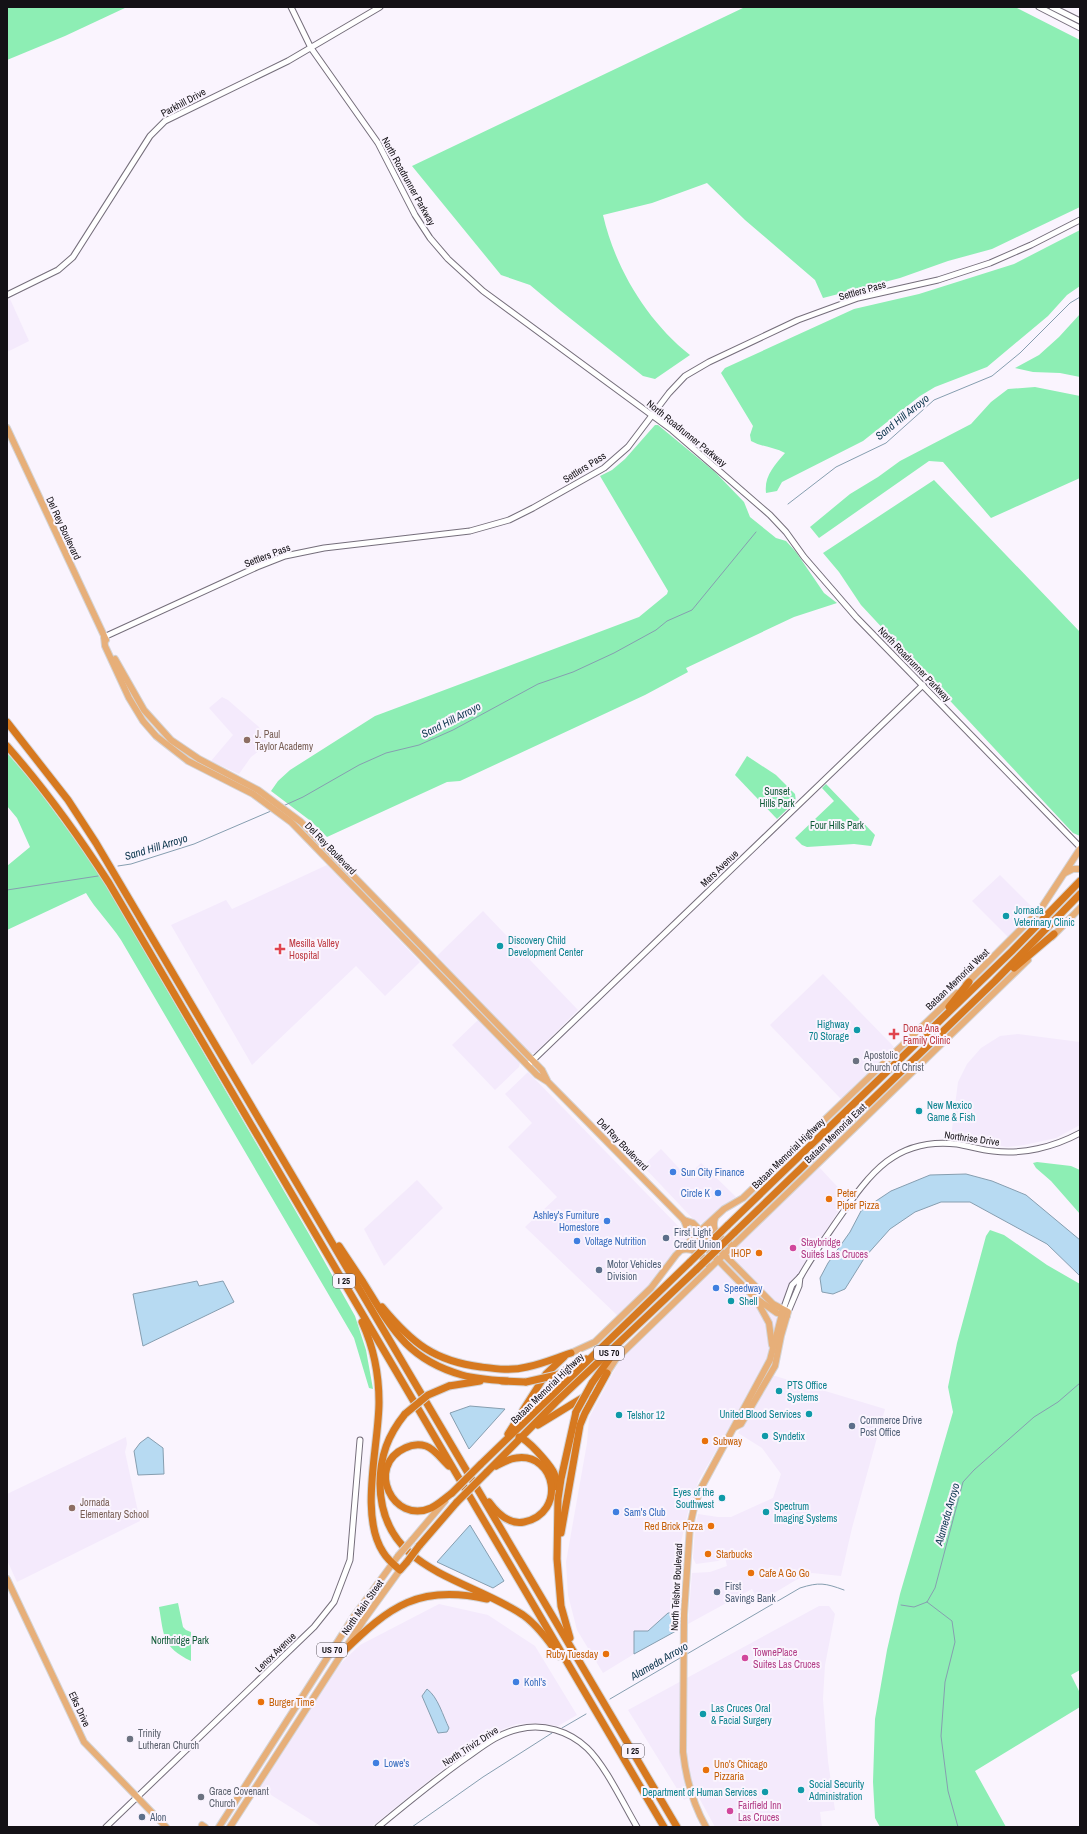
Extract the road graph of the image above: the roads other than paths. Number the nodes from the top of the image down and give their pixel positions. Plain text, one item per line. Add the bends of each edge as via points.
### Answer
1 (291, 7) edge
2 (380, 7) edge
3 (1039, 7) edge
4 (1052, 7) edge
5 (1080, 21) edge
6 (1080, 28) edge
7 (311, 48) junction
8 (1080, 220) edge
9 (7, 295) edge
10 (653, 416) junction
11 (7, 428) edge
12 (104, 637) junction
13 (923, 685) junction
14 (7, 722) edge
15 (7, 746) edge
16 (1080, 848) edge
17 (1080, 869) edge
18 (1060, 880) junction
19 (1078, 883) edge
20 (1080, 894) edge
21 (1080, 908) edge
22 (1054, 934) junction
23 (402, 936) junction
24 (418, 943) junction
25 (419, 953) junction
26 (445, 970) junction
27 (996, 981) junction
28 (969, 982) junction
29 (458, 983) junction
30 (453, 988) junction
31 (465, 991) junction
32 (460, 996) junction
33 (935, 1026) junction
34 (530, 1063) junction
35 (1080, 1133) edge
36 (311, 1207) junction
37 (715, 1218) junction
38 (684, 1220) junction
39 (700, 1231) junction
40 (695, 1236) junction
41 (736, 1242) junction
42 (681, 1250) junction
43 (724, 1255) junction
44 (718, 1259) junction
45 (705, 1272) junction
46 (340, 1274) junction
47 (364, 1283) junction
48 (755, 1286) junction
49 (749, 1291) junction
50 (754, 1297) junction
51 (785, 1313) junction
52 (636, 1328) junction
53 (571, 1353) junction
54 (594, 1356) junction
55 (770, 1360) junction
56 (607, 1373) junction
57 (507, 1381) junction
58 (735, 1427) junction
59 (522, 1437) junction
60 (360, 1440) dead end
61 (506, 1441) junction
62 (456, 1471) junction
63 (486, 1473) junction
64 (477, 1489) junction
65 (452, 1493) junction
66 (558, 1499) junction
67 (557, 1559) junction
68 (392, 1563) junction
69 (400, 1570) junction
70 (7, 1579) edge
71 (508, 1606) junction
72 (343, 1652) junction
73 (588, 1674) junction
74 (589, 1699) junction
75 (136, 1797) junction
76 (232, 1825) edge
77 (219, 1826) edge
78 (106, 1827) edge
79 (166, 1827) edge
80 (378, 1827) edge
81 (637, 1827) edge
82 (664, 1827) edge
83 (677, 1827) edge
84 (706, 1827) edge

1 - 7 street, North Roadrunner Parkway
2 - 7 street, Parkhill Drive
3 - 6 street
4 - 5 street
7 - 9 street, Parkhill Drive via 174,115 162,124 150,136 73,257 58,270
7 - 10 street, North Roadrunner Parkway via 378,143 415,215 448,259 483,291
8 - 10 street, Settlers Pass via 990,263 938,280 858,298 798,320 708,362 685,376
10 - 12 street, Settlers Pass via 628,447 604,468 510,520 470,531 316,549 285,556
10 - 13 street, North Roadrunner Parkway via 770,515 856,617
11 - 12 main road, Del Rey Boulevard
12 - 23 main road, Del Rey Boulevard via 105,646 128,698 156,736 188,761 253,794 291,822
12 - 24 main road, Del Rey Boulevard via 137,699 161,731 193,756 270,797 306,826
13 - 16 street, North Roadrunner Parkway
13 - 34 street, Mars Avenue
14 - 36 highway, I 25 via 55,783 96,843
15 - 46 highway, I 25 via 78,834 109,883
16 - 18 main road, Bataan Memorial West
17 - 18 main road via 1070,870
18 - 28 main road, Bataan Memorial West via 1040,910
19 - 33 highway, Bataan Memorial Highway / US 70
20 - 27 highway, Bataan Memorial Highway / US 70
21 - 22 main road, Bataan Memorial East
22 - 27 highway
22 - 41 main road, Bataan Memorial East
23 - 24 main road
23 - 25 main road, Del Rey Boulevard
24 - 25 main road
24 - 26 main road, Del Rey Boulevard
25 - 26 main road via 425,954 439,968
25 - 30 main road, Del Rey Boulevard
26 - 29 main road, Del Rey Boulevard
27 - 52 highway, Bataan Memorial Highway / US 70, bridge
28 - 33 highway
28 - 37 main road, Bataan Memorial West via 776,1168 743,1198 724,1209
29 - 30 main road
29 - 31 main road, Del Rey Boulevard
30 - 32 main road, Del Rey Boulevard
31 - 32 main road
31 - 34 main road, Del Rey Boulevard
32 - 34 main road, Del Rey Boulevard
33 - 54 highway, Bataan Memorial Highway / US 70, bridge
34 - 38 main road, Del Rey Boulevard via 542,1070 548,1082
35 - 51 street, Northrise Drive via 1056,1144 1023,1151 994,1152 958,1144 937,1143 910,1149 893,1157 867,1179 792,1285
36 - 47 highway
36 - 64 highway, I 25
37 - 39 main road, Bataan Memorial West
37 - 41 main road via 713,1227 716,1233 724,1241
38 - 39 main road, Del Rey Boulevard via 691,1221
38 - 40 main road, Del Rey Boulevard
39 - 40 main road, Bataan Memorial West
39 - 43 main road, Del Rey Boulevard
40 - 42 main road, Bataan Memorial West
40 - 44 main road, Del Rey Boulevard
41 - 43 main road, Bataan Memorial East
42 - 45 main road via 690,1249 696,1252 706,1262
42 - 53 main road, Bataan Memorial West via 651,1288 595,1342
43 - 44 main road, Bataan Memorial East
43 - 48 main road, Del Rey Boulevard
44 - 45 main road, Bataan Memorial East
44 - 49 main road, Del Rey Boulevard
45 - 56 main road, Bataan Memorial East via 616,1359
46 - 62 highway, I 25
46 - 68 highway via 366,1331 374,1358 379,1400 372,1484 372,1520 378,1542
47 - 53 highway via 383,1308 416,1342 450,1362 501,1370 527,1367
47 - 57 highway via 398,1336 423,1359 464,1376
48 - 49 main road
48 - 51 main road, Del Rey Boulevard
49 - 50 main road, Del Rey Boulevard
50 - 51 main road, Del Rey Boulevard via 767,1307
50 - 55 main road via 769,1323 772,1344
51 - 55 main road, North Telshor Boulevard
51 - 58 main road, North Telshor Boulevard via 775,1366 741,1424
52 - 59 highway, Bataan Memorial Highway / US 70
52 - 66 highway, bridge via 592,1383 576,1412 564,1458
53 - 61 highway via 546,1374
54 - 57 highway, bridge via 557,1376 526,1382
54 - 61 highway, Bataan Memorial Highway / US 70
55 - 58 main road, North Telshor Boulevard
56 - 59 highway via 592,1392 541,1422
56 - 67 highway via 580,1425
57 - 71 highway, bridge via 477,1381 449,1386 428,1395 405,1414 395,1428 386,1446 380,1468 382,1502 387,1520 393,1533 408,1551 428,1568
58 - 84 main road, North Telshor Boulevard via 700,1490 690,1526 687,1564 682,1740 685,1769 694,1801
59 - 61 highway
59 - 63 highway, North Main Street / US 70
59 - 66 highway via 553,1472
60 - 75 street, Lenox Avenue via 350,1560 334,1602 314,1627
61 - 65 highway, North Main Street / US 70, bridge
62 - 65 highway via 430,1448 419,1445 400,1450 387,1469 386,1483 390,1496 412,1510 430,1508
62 - 74 highway, I 25
63 - 64 highway via 509,1459 534,1461 546,1470 551,1480 552,1496 548,1506 542,1514 533,1519 513,1521 500,1515
63 - 69 highway, North Main Street / US 70, bridge
64 - 73 highway, I 25
65 - 68 main road, North Main Street / US 70, bridge
66 - 67 highway
67 - 73 highway via 558,1586 564,1620
68 - 69 highway
68 - 77 main road, North Main Street / US 70 via 354,1616
69 - 72 main road, North Main Street / US 70
70 - 75 main road, Elks Drive via 84,1742
71 - 72 highway via 464,1594 442,1594 417,1599 398,1606 369,1626
71 - 74 highway via 539,1630 556,1650
72 - 76 main road, North Main Street / US 70
73 - 83 highway, I 25
74 - 82 highway, I 25
75 - 78 street, Lenox Avenue
75 - 79 main road, Elks Drive
80 - 81 street, North Triviz Drive via 445,1772 482,1747 510,1732 534,1727 565,1734 588,1749

